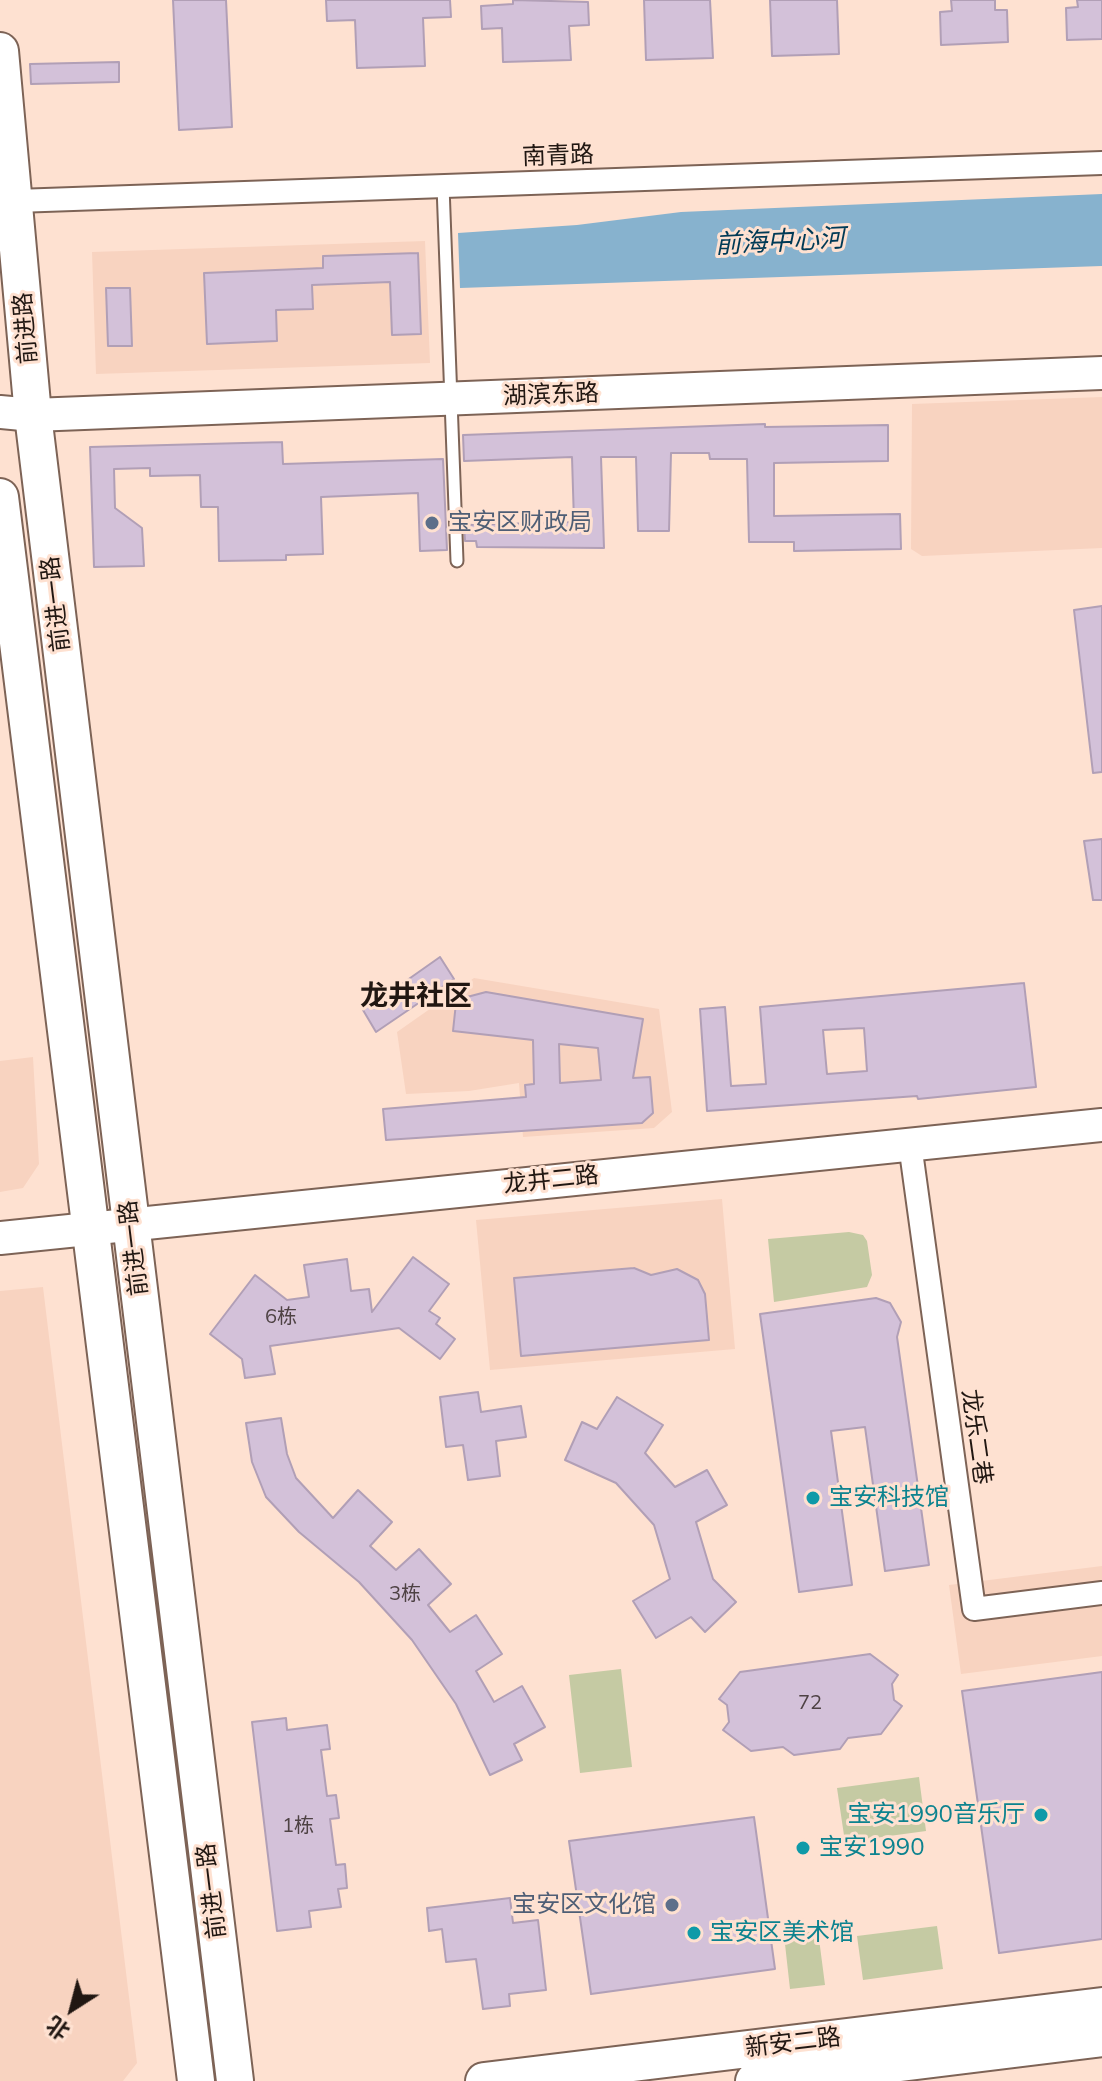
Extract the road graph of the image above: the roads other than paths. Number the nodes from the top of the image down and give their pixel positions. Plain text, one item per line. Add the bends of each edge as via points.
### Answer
1 (0, 51) edge
2 (1102, 163) edge
3 (443, 186) junction
4 (16, 201) junction
5 (1102, 373) edge
6 (451, 398) junction
7 (16, 413) edge
8 (0, 497) edge
9 (457, 561) dead end
10 (1102, 1125) edge
11 (910, 1144) junction
12 (131, 1225) junction
13 (93, 1228) junction
14 (0, 1238) edge
15 (1102, 1593) edge
16 (1102, 2006) edge
17 (1102, 2038) edge
18 (196, 2081) edge
19 (235, 2081) edge
20 (484, 2081) edge
21 (754, 2081) edge

1 - 4 main road, 前进路
2 - 3 street, 南青路
3 - 4 street, 南青路
3 - 6 lane
4 - 7 main road, 前进路
5 - 6 street, 湖滨东路
6 - 7 street, 湖滨东路
6 - 9 lane
7 - 12 main road, 前进一路
8 - 13 main road, 前进一路
10 - 11 street, 龙井二路
11 - 12 street, 龙井二路
11 - 15 street, 龙乐二巷 via 974,1609
12 - 13 street, 龙井二路
12 - 19 main road, 前进一路
13 - 14 street, 龙井二路
13 - 18 main road, 前进一路
16 - 20 main road, 新安二路
17 - 21 main road, 新安二路

